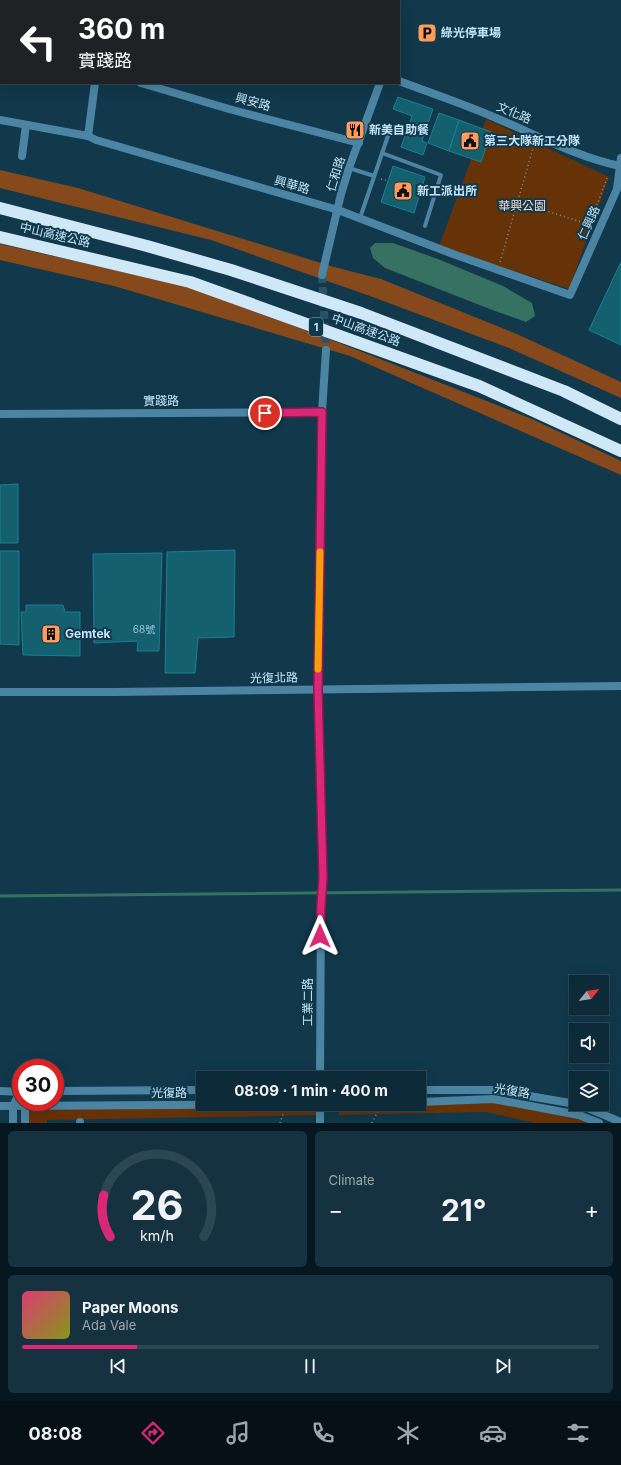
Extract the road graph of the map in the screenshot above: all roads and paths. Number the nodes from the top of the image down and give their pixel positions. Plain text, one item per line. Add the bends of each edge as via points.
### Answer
1 (400, 80) edge
2 (95, 84) edge
3 (144, 84) edge
4 (380, 84) edge
5 (0, 120) edge
6 (26, 125) junction
7 (391, 127) dead end
8 (88, 136) junction
9 (536, 139) dead end
10 (359, 143) junction
11 (382, 153) junction
12 (22, 156) dead end
13 (621, 158) edge
14 (621, 166) edge
15 (349, 168) junction
16 (374, 176) junction
17 (607, 178) dead end
18 (619, 190) edge
19 (518, 202) junction
20 (0, 208) edge
21 (338, 210) junction
22 (360, 219) junction
23 (425, 226) dead end
24 (0, 237) edge
25 (499, 265) dead end
26 (322, 275) tunnel mouth
27 (570, 295) joint
28 (326, 350) tunnel mouth
29 (322, 412) junction
30 (0, 414) edge
31 (621, 419) edge
32 (621, 451) edge
33 (621, 686) edge
34 (318, 690) junction
35 (0, 692) edge
36 (320, 1071) edge
37 (196, 1090) edge
38 (426, 1090) edge
39 (0, 1091) edge
40 (64, 1091) edge
41 (12, 1092) edge
42 (426, 1102) edge
43 (569, 1103) edge
44 (64, 1104) edge
45 (196, 1104) edge
46 (0, 1106) edge
47 (12, 1106) edge
48 (13, 1111) edge
49 (24, 1111) edge
50 (320, 1111) edge
51 (378, 1111) edge
52 (594, 1111) edge
53 (621, 1122) edge
54 (13, 1123) edge
55 (25, 1123) edge
56 (320, 1123) edge
57 (372, 1123) edge
58 (599, 1123) edge

1 - 14 street, 文化路 via 582,155
2 - 8 street
3 - 10 street, 興安路
4 - 10 street, 仁和路
5 - 6 street, 興華路
6 - 8 street, 興華路
6 - 12 street
7 - 11 lane
8 - 21 street, 興華路
9 - 19 path
10 - 15 street, 仁和路
11 - 16 lane
11 - 23 lane via 441,175
13 - 14 street, 仁興路
14 - 18 street, 仁興路
15 - 16 lane
15 - 21 street, 仁和路
16 - 22 lane
17 - 19 path via 591,225
18 - 27 street, 仁興路
19 - 25 path
20 - 31 highway, 中山高速公路 / 1 via 232,270 361,313 564,391
21 - 22 street, 興華路
21 - 26 street, 仁和路
22 - 27 street, 興華路
24 - 32 highway, 中山高速公路 / 1 via 190,282 479,386
28 - 29 street, 工業二路
29 - 30 street, 實踐路
29 - 34 street, 工業二路
33 - 34 street, 光復北路
34 - 35 street, 光復北路
34 - 36 street, 工業二路 via 323,878
37 - 40 street, 光復路
38 - 43 street, 光復路 via 494,1090
39 - 41 street
42 - 58 street, 光復路 via 494,1099 579,1115
44 - 45 street, 光復路
46 - 47 street, 光復路
48 - 54 street
49 - 55 street
50 - 56 street
51 - 57 path
52 - 53 street, 光復路

